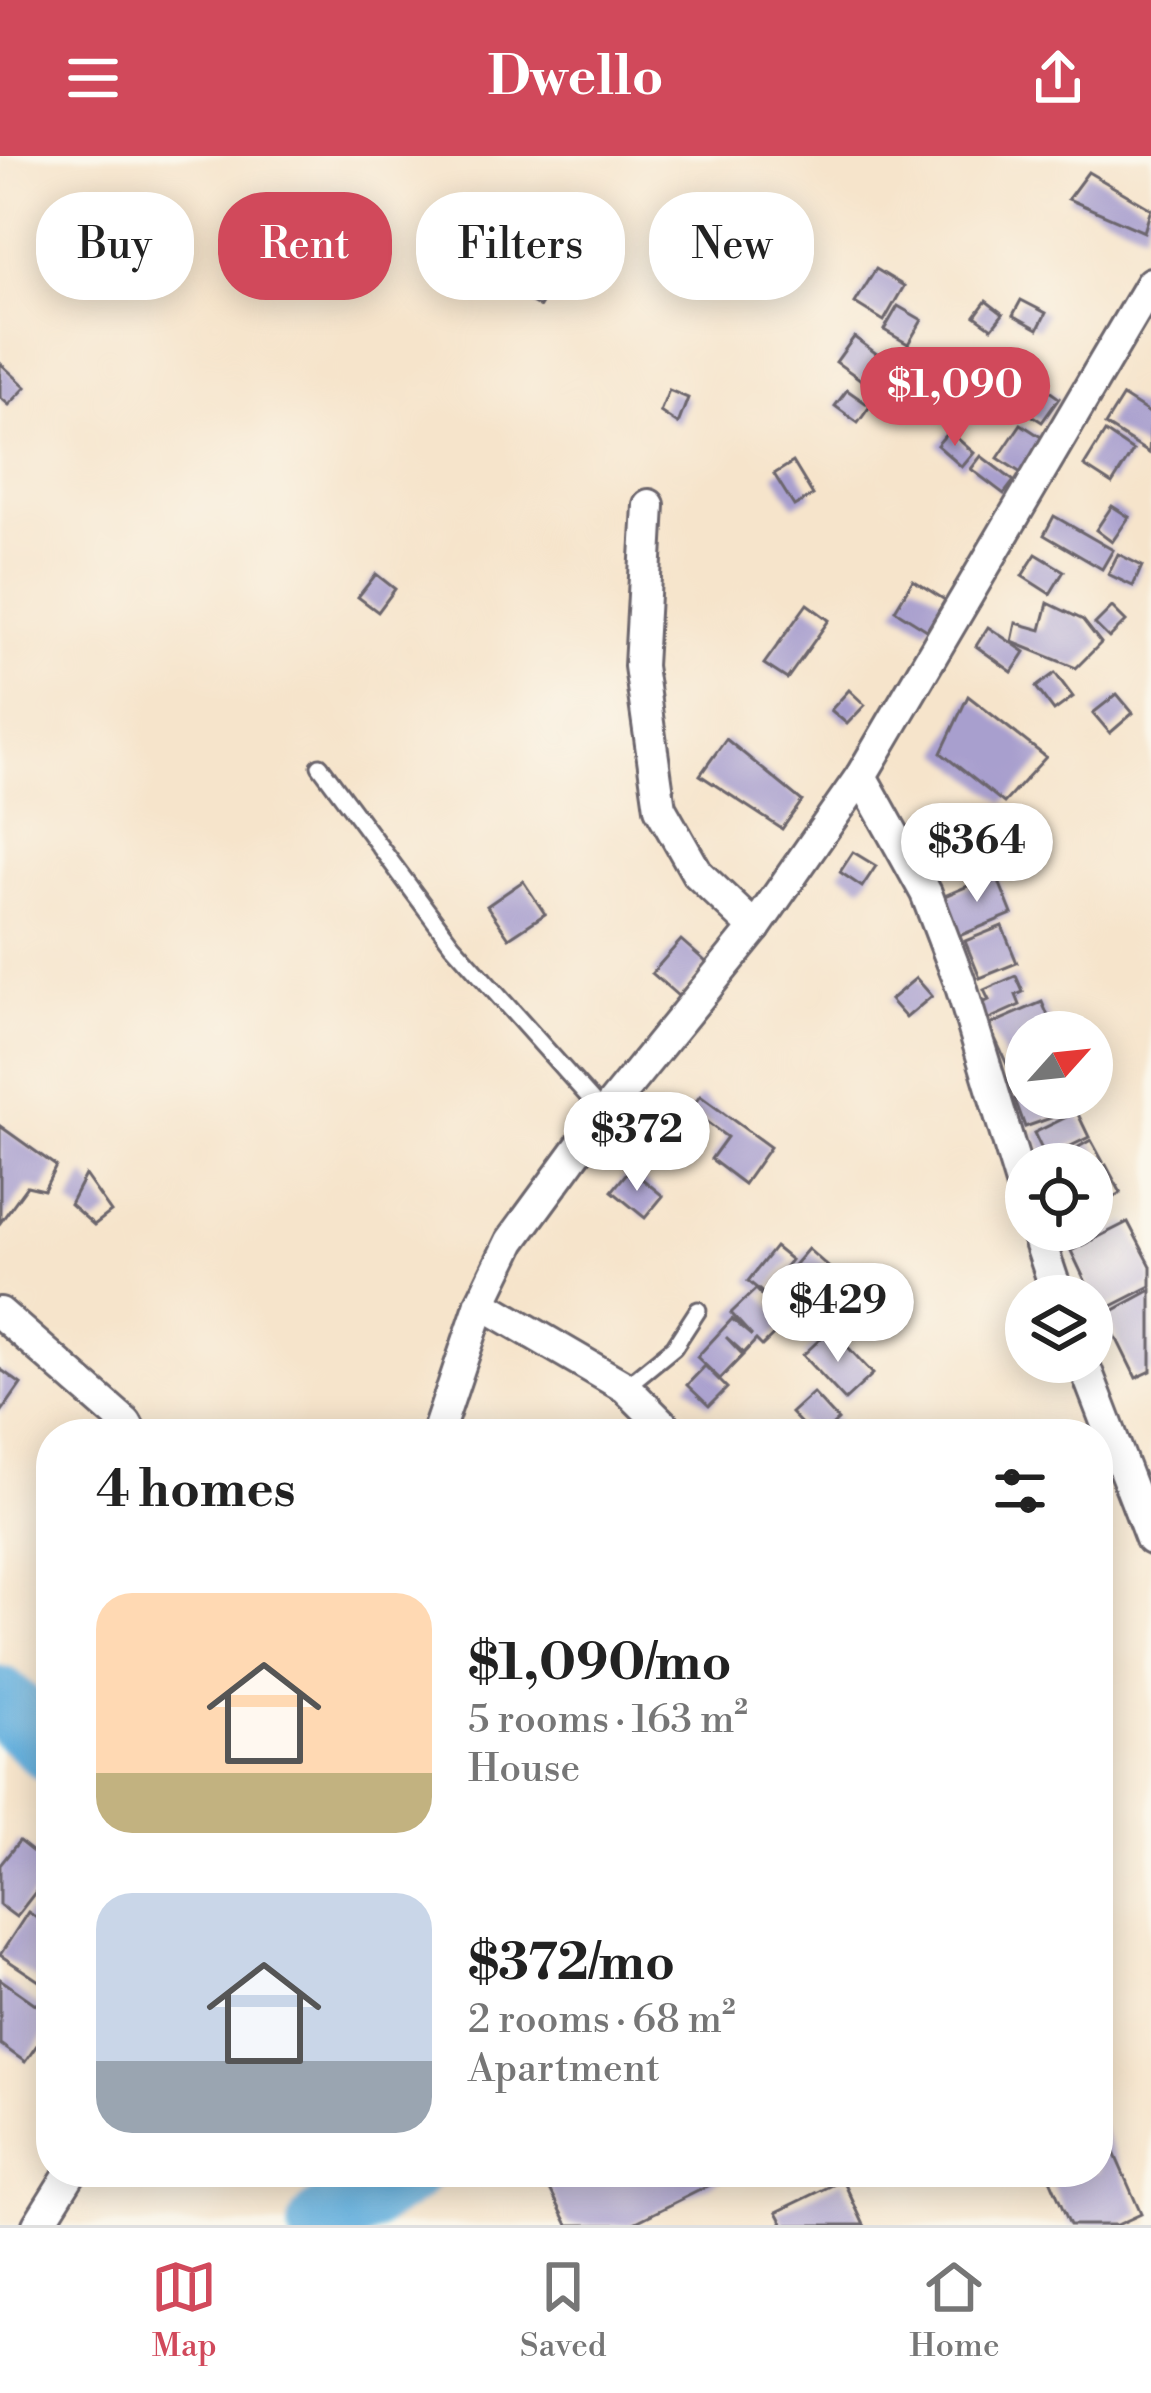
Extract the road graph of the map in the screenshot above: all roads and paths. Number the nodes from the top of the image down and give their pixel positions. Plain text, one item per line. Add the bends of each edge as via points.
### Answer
1 (1151, 283) edge
2 (649, 505) dead end
3 (320, 766) dead end
4 (861, 776) junction
5 (755, 928) junction
6 (604, 1114) junction
7 (1009, 1143) edge
8 (481, 1303) junction
9 (698, 1310) dead end
10 (0, 1313) edge
11 (1091, 1383) edge
12 (625, 1387) junction
13 (121, 1419) edge
14 (442, 1419) edge
15 (657, 1419) edge
16 (1105, 1419) edge
17 (1113, 1440) edge
18 (1151, 1539) edge
19 (62, 2187) edge
20 (38, 2225) edge

1 - 4 street
2 - 5 street via 640,666 660,808 697,874
3 - 6 lane via 452,944
4 - 5 street
4 - 7 street via 926,893
5 - 6 street
6 - 8 street via 511,1241
8 - 12 street
8 - 14 street
9 - 12 lane via 674,1347
10 - 13 street
11 - 16 street
12 - 15 street
17 - 18 street
19 - 20 street

